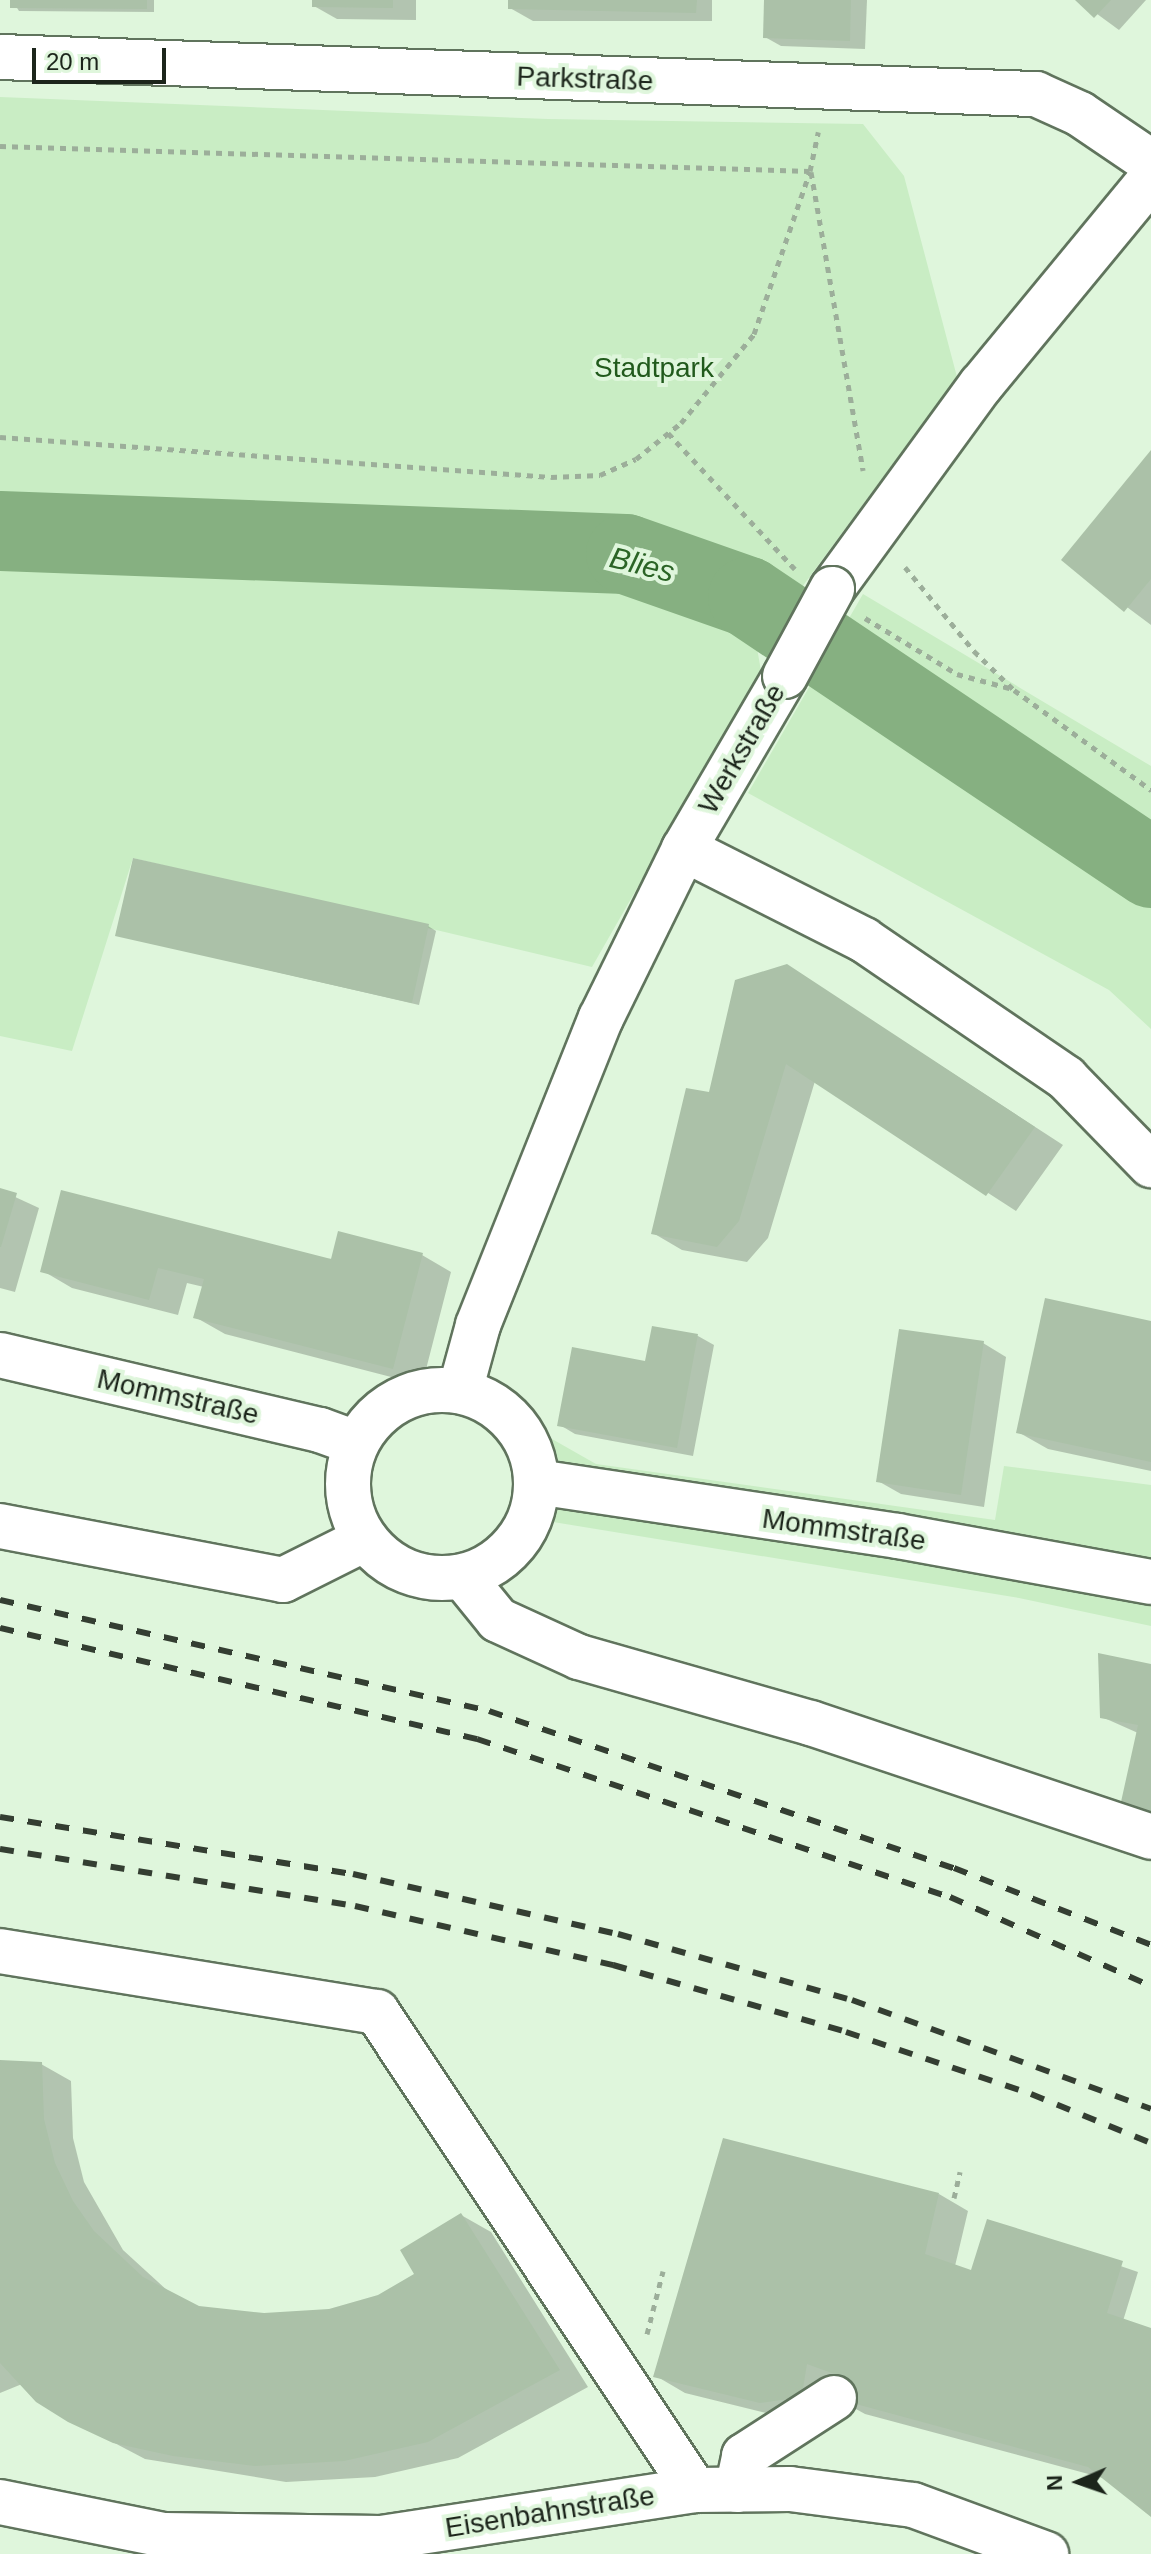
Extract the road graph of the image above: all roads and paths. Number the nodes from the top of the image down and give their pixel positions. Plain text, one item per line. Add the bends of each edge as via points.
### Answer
1 (0, 57) edge
2 (827, 88) junction
3 (0, 146) edge
4 (1151, 162) edge
5 (810, 171) junction
6 (1151, 179) edge
7 (0, 437) edge
8 (873, 529) junction
9 (1151, 790) edge
10 (684, 849) junction
11 (1151, 1165) edge
12 (0, 1355) edge
13 (460, 1391) junction
14 (355, 1443) junction
15 (537, 1482) junction
16 (0, 1526) edge
17 (365, 1539) junction
18 (463, 1577) junction
19 (1151, 1582) edge
20 (1151, 1837) edge
21 (0, 1951) edge
22 (960, 2172) dead end
23 (954, 2198) dead end
24 (663, 2271) dead end
25 (643, 2350) dead end
26 (834, 2398) dead end
27 (716, 2490) junction
28 (0, 2502) edge
29 (1046, 2554) edge

1 - 2 street, Parkstraße
2 - 4 street, Parkstraße via 1036,94 1080,114
2 - 5 path
3 - 5 path
5 - 7 path via 754,334 681,423 636,459 600,475 551,477
5 - 8 path
6 - 8 street, Werkstraße via 981,385
8 - 9 path via 974,651 1014,690
8 - 10 street, Werkstraße, bridge via 832,589
10 - 11 street via 864,940 1066,1078
10 - 13 street, Werkstraße via 601,1018 478,1325
12 - 14 street, Mommstraße via 320,1430
13 - 14 street via 439,1390 399,1400
13 - 15 street via 508,1416 532,1456
14 - 17 street via 349,1495
15 - 18 street via 533,1510 510,1551
15 - 19 street, Mommstraße via 898,1536
16 - 17 street via 283,1580
17 - 18 street via 405,1571 442,1579
18 - 20 street via 498,1620 579,1657 811,1723
21 - 27 street via 377,2012
22 - 23 path
24 - 25 path
26 - 27 street via 744,2456
27 - 28 street, Eisenbahnstraße via 381,2538 164,2535
27 - 29 street, Eisenbahnstraße via 790,2489 913,2505

